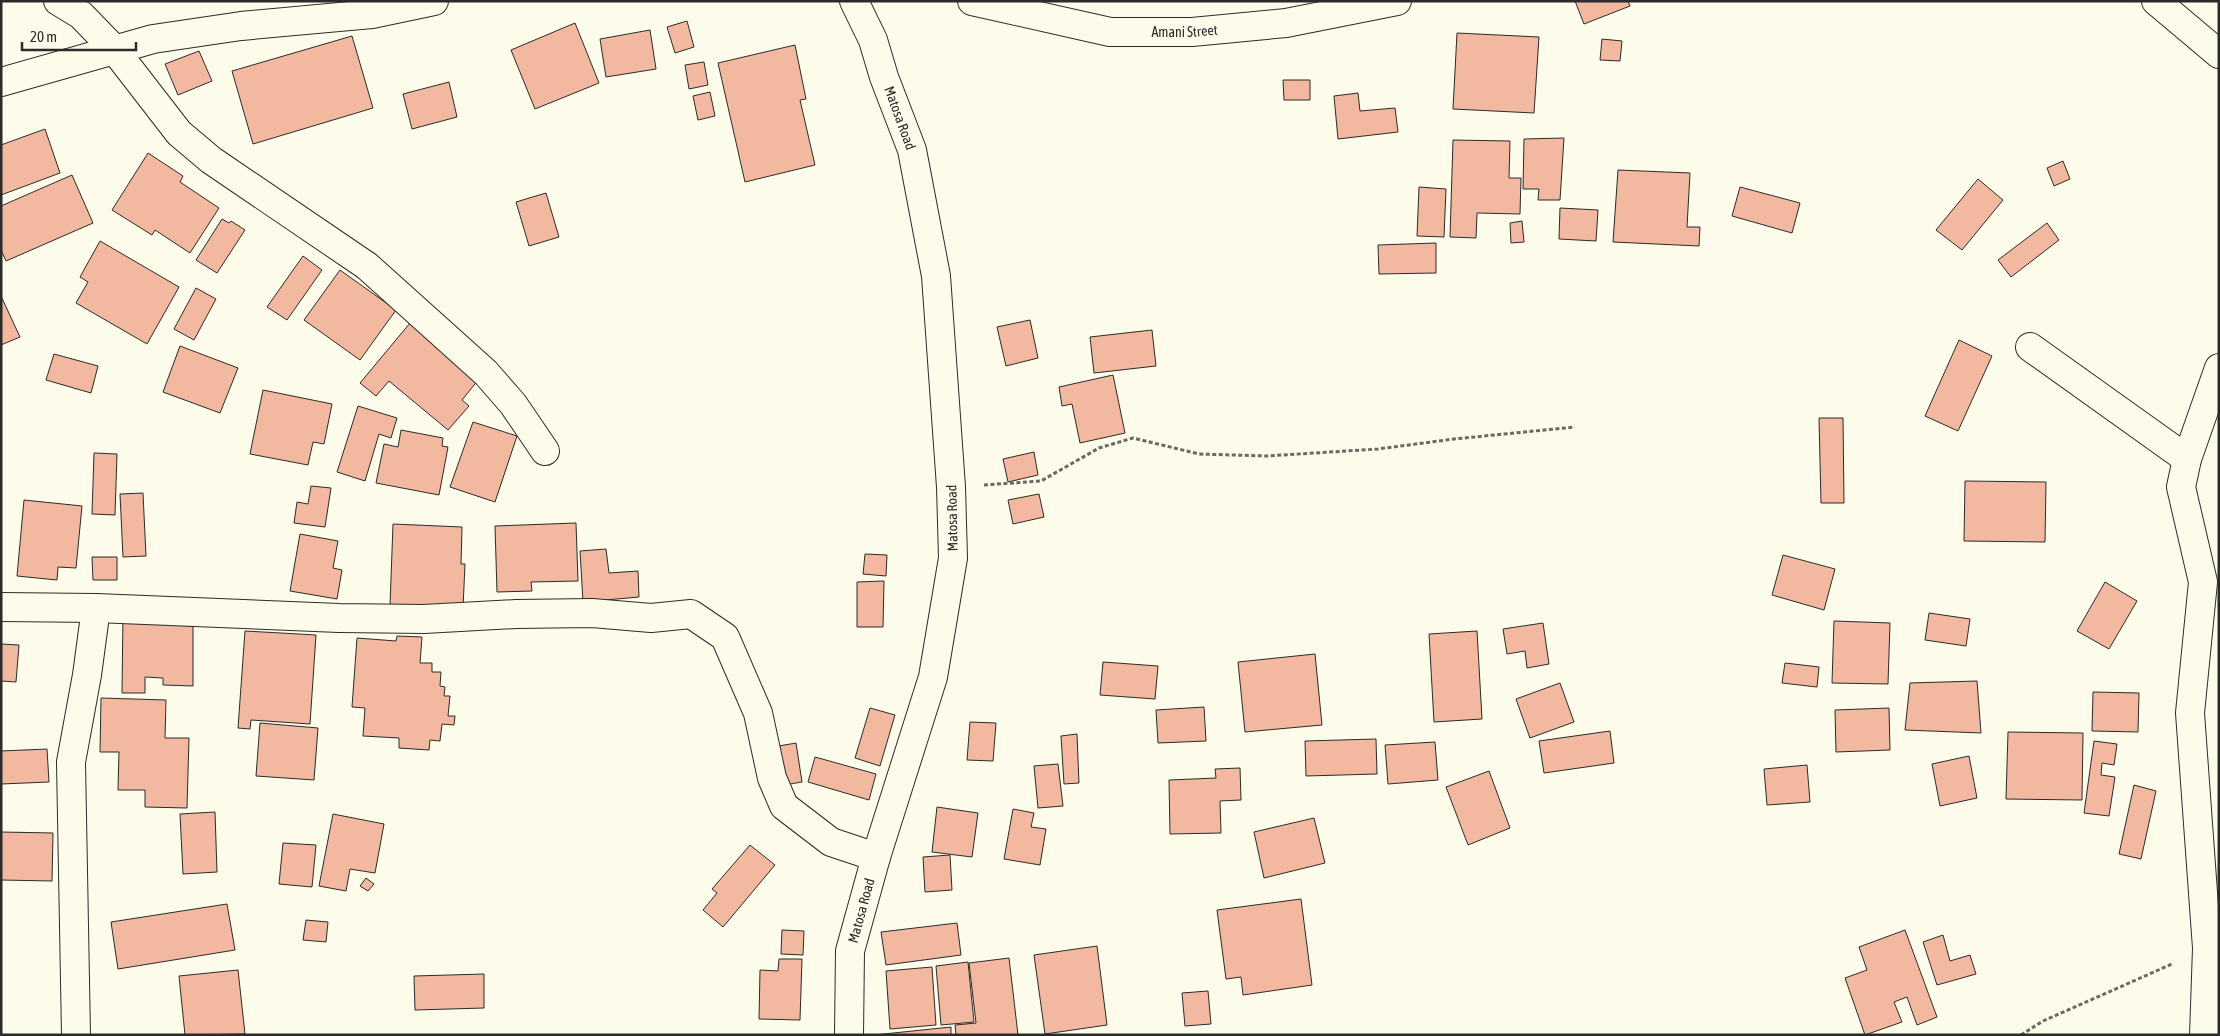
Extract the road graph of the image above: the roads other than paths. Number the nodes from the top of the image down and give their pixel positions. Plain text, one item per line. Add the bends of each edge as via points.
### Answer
1 (58, 1) edge
2 (434, 1) edge
3 (854, 1) edge
4 (972, 1) edge
5 (1397, 1) edge
6 (2156, 1) edge
7 (114, 49) junction
8 (2219, 54) edge
9 (1, 82) edge
10 (2030, 347) dead end
11 (2219, 368) edge
12 (545, 451) dead end
13 (2187, 459) junction
14 (1, 608) edge
15 (96, 608) junction
16 (876, 857) junction
17 (76, 1035) edge
18 (849, 1035) edge
19 (2204, 1035) edge

1 - 7 street via 81,14
2 - 7 street via 372,14 154,39
3 - 16 street, Matosa Road via 873,40 912,150 936,276 953,558 933,677
4 - 5 street, Amani Street via 1110,32 1192,32 1286,23
6 - 8 street
7 - 9 street
7 - 12 street via 179,133 212,160 367,266 486,373 513,404
10 - 13 street
11 - 13 street
13 - 19 street via 2180,488 2203,582 2190,713 2207,948
14 - 15 street
15 - 16 street via 424,620 516,614 592,613 651,618 691,614 725,637 758,713 772,778 784,806 831,842
15 - 17 street via 71,762
16 - 18 street, Matosa Road via 850,951

